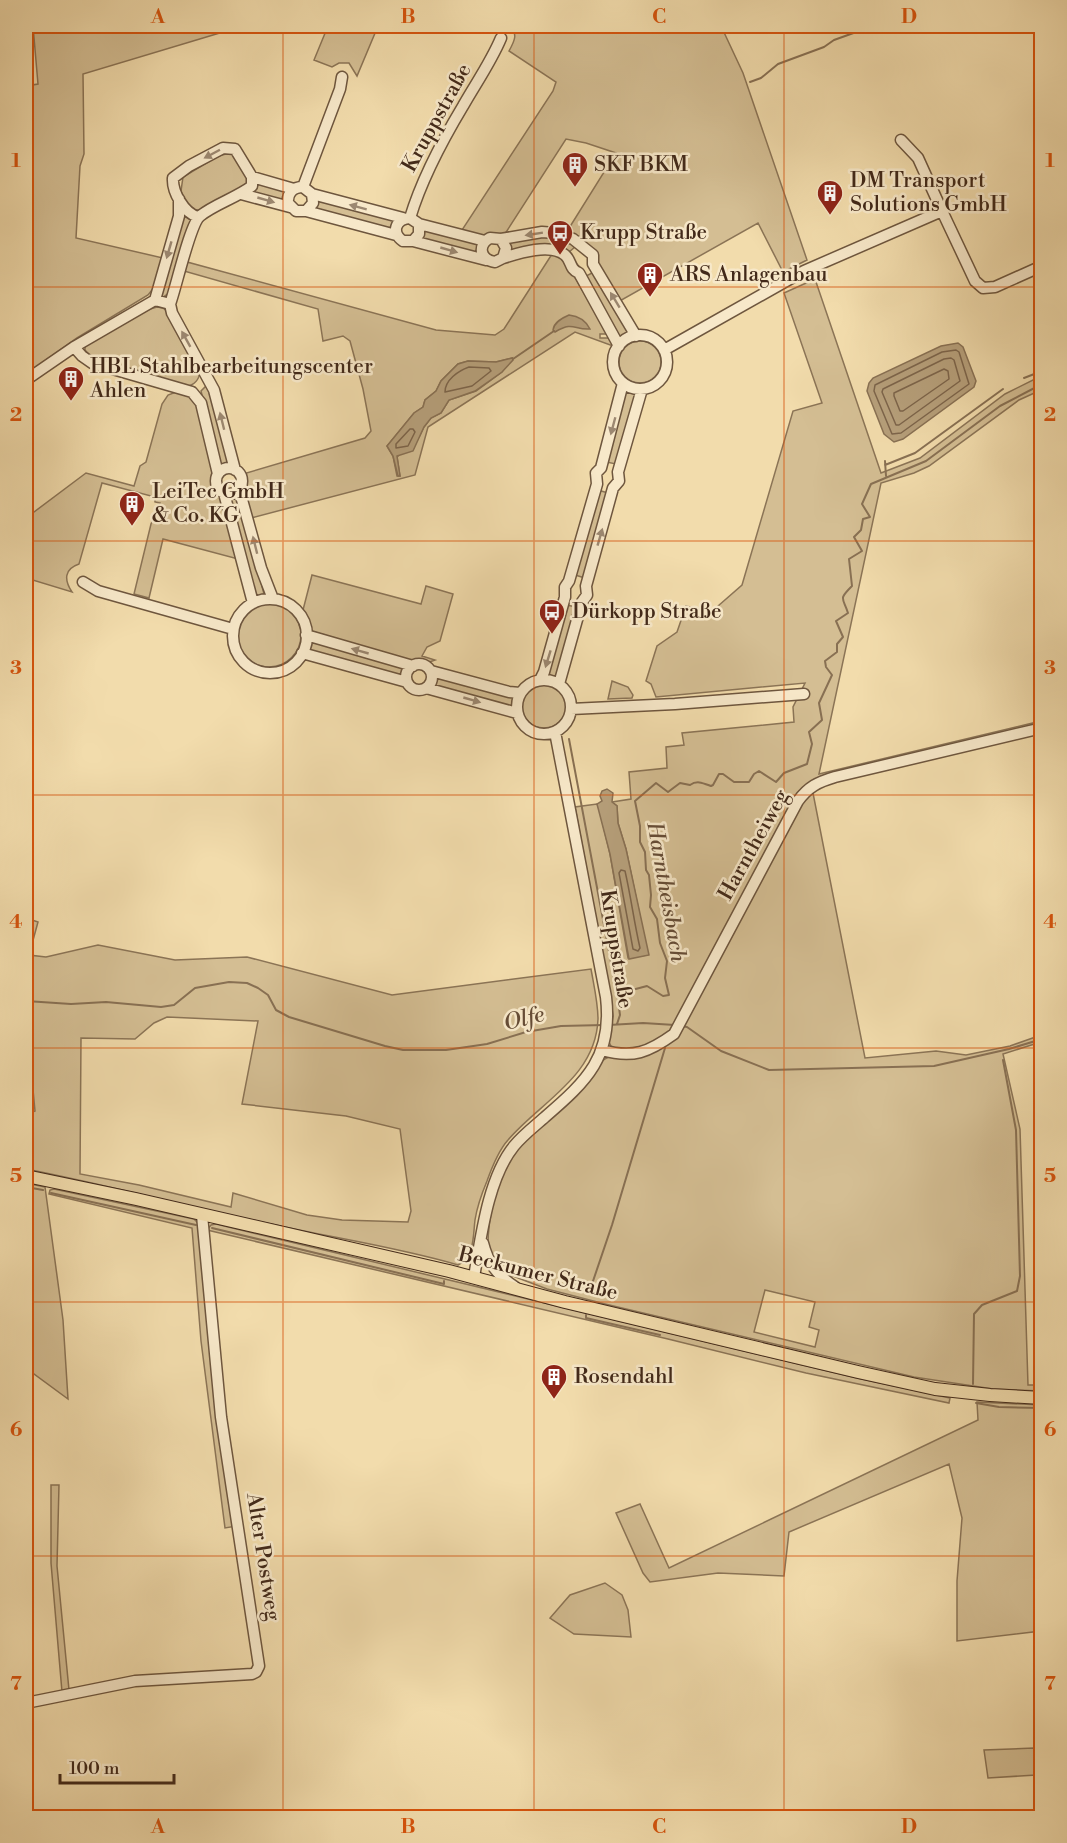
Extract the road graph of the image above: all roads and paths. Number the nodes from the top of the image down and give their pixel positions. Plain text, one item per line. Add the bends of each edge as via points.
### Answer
1 (501, 38) dead end
2 (342, 77) dead end
3 (901, 140) dead end
4 (252, 177) junction
5 (303, 190) junction
6 (241, 194) junction
7 (179, 199) junction
8 (290, 207) junction
9 (306, 211) junction
10 (942, 211) junction
11 (198, 217) junction
12 (411, 220) junction
13 (396, 235) junction
14 (501, 239) junction
15 (413, 241) junction
16 (484, 242) junction
17 (582, 248) junction
18 (503, 258) junction
19 (486, 260) junction
20 (569, 260) junction
21 (593, 264) junction
22 (1041, 266) edge
23 (579, 273) junction
24 (155, 300) junction
25 (170, 304) junction
26 (636, 336) junction
27 (619, 346) junction
28 (74, 347) junction
29 (664, 350) junction
30 (206, 373) junction
31 (26, 381) edge
32 (623, 383) junction
33 (642, 389) junction
34 (192, 392) junction
35 (601, 468) junction
36 (236, 470) junction
37 (618, 472) junction
38 (218, 474) junction
39 (597, 483) junction
40 (613, 488) junction
41 (239, 489) junction
42 (224, 493) junction
43 (569, 581) junction
44 (83, 582) dead end
45 (586, 586) junction
46 (565, 597) junction
47 (273, 599) junction
48 (582, 602) junction
49 (253, 603) junction
50 (233, 629) junction
51 (306, 635) junction
52 (302, 653) junction
53 (413, 666) junction
54 (431, 671) junction
55 (540, 680) junction
56 (408, 682) junction
57 (559, 684) junction
58 (426, 688) junction
59 (520, 693) junction
60 (804, 694) dead end
61 (571, 709) junction
62 (517, 713) junction
63 (1041, 728) edge
64 (552, 733) junction
65 (602, 1050) junction
66 (26, 1176) edge
67 (202, 1215) junction
68 (482, 1236) junction
69 (474, 1277) junction
70 (520, 1290) junction
71 (1041, 1398) edge
72 (26, 1703) edge

1 - 12 street, Kruppstraße via 437,152
2 - 5 street
3 - 10 street via 918,158
4 - 5 street
4 - 6 street via 252,186
4 -> 7 street via 237,151 223,148 174,176 172,183
5 - 8 street via 288,196
5 - 9 street via 312,203
12 -> 5 street
6 -> 8 street
6 - 11 street
7 - 11 street via 188,212
7 -> 24 street via 179,216
8 - 9 street via 296,212
9 - 13 street
10 - 22 street via 975,281 983,288 995,287
10 - 29 street via 804,271
11 - 25 street
12 - 13 street, Kruppstraße via 396,226
12 - 15 street, Kruppstraße via 420,234
12 - 16 street
13 - 15 street via 403,241
14 - 16 street
17 -> 14 street via 573,239 555,232
14 - 18 street via 506,248
15 -> 19 street
16 - 19 street via 481,249
17 - 20 street via 574,251
17 - 21 street via 593,255
18 - 19 street via 495,262
18 - 20 street via 549,250
20 - 23 street via 571,268
21 - 23 street via 588,272
26 -> 21 street
23 - 27 street
24 - 25 street
24 - 28 street
30 -> 25 street
26 - 27 street
26 - 29 street via 652,339
27 - 32 street via 614,369
28 - 31 street
28 - 34 street via 92,363
29 - 33 street via 667,360 660,380
30 - 34 street via 202,386
36 -> 30 street
32 - 33 street
32 -> 35 street
33 - 37 street
34 - 38 street via 201,403
35 - 37 street via 611,466
35 - 39 street via 596,473
36 - 38 street via 226,468
36 - 41 street via 241,476
37 - 40 street via 619,481
38 - 42 street via 216,485
39 - 40 street via 604,489
39 - 43 street
45 -> 40 street
41 - 42 street via 233,494
47 -> 41 street
42 - 49 street
43 - 45 street via 579,580
43 - 46 street
44 - 50 street via 98,591
45 - 48 street via 587,595
46 - 48 street via 572,603
46 -> 55 street
47 - 49 street
47 - 51 street via 297,612
48 - 57 street
49 - 50 street via 242,611
50 - 52 street via 238,656 261,672 281,671
51 - 52 street
53 -> 51 street
52 - 56 street
53 - 54 street via 421,664
53 - 56 street via 407,673
54 - 58 street via 432,680
54 - 59 street
55 - 57 street
55 - 59 street
56 - 58 street via 414,688
57 - 61 street via 569,695
58 -> 62 street
59 - 62 street
60 - 61 street
61 - 64 street via 563,726
62 - 64 street via 528,729
63 - 65 street, Harntheiweg via 835,777 809,788 798,801 674,1034 648,1051 630,1055
64 - 65 street, Kruppstraße via 582,865 608,1016
65 - 68 street, Kruppstraße via 574,1092 514,1146 500,1170
66 - 67 main road, Beckumer Straße
67 - 69 main road, Beckumer Straße
67 - 72 street, Alter Postweg via 221,1417 259,1666 252,1674 135,1681
68 - 69 street, Kruppstraße
68 - 70 street via 490,1265
69 - 70 main road, Beckumer Straße
70 - 71 main road, Beckumer Straße via 935,1389

